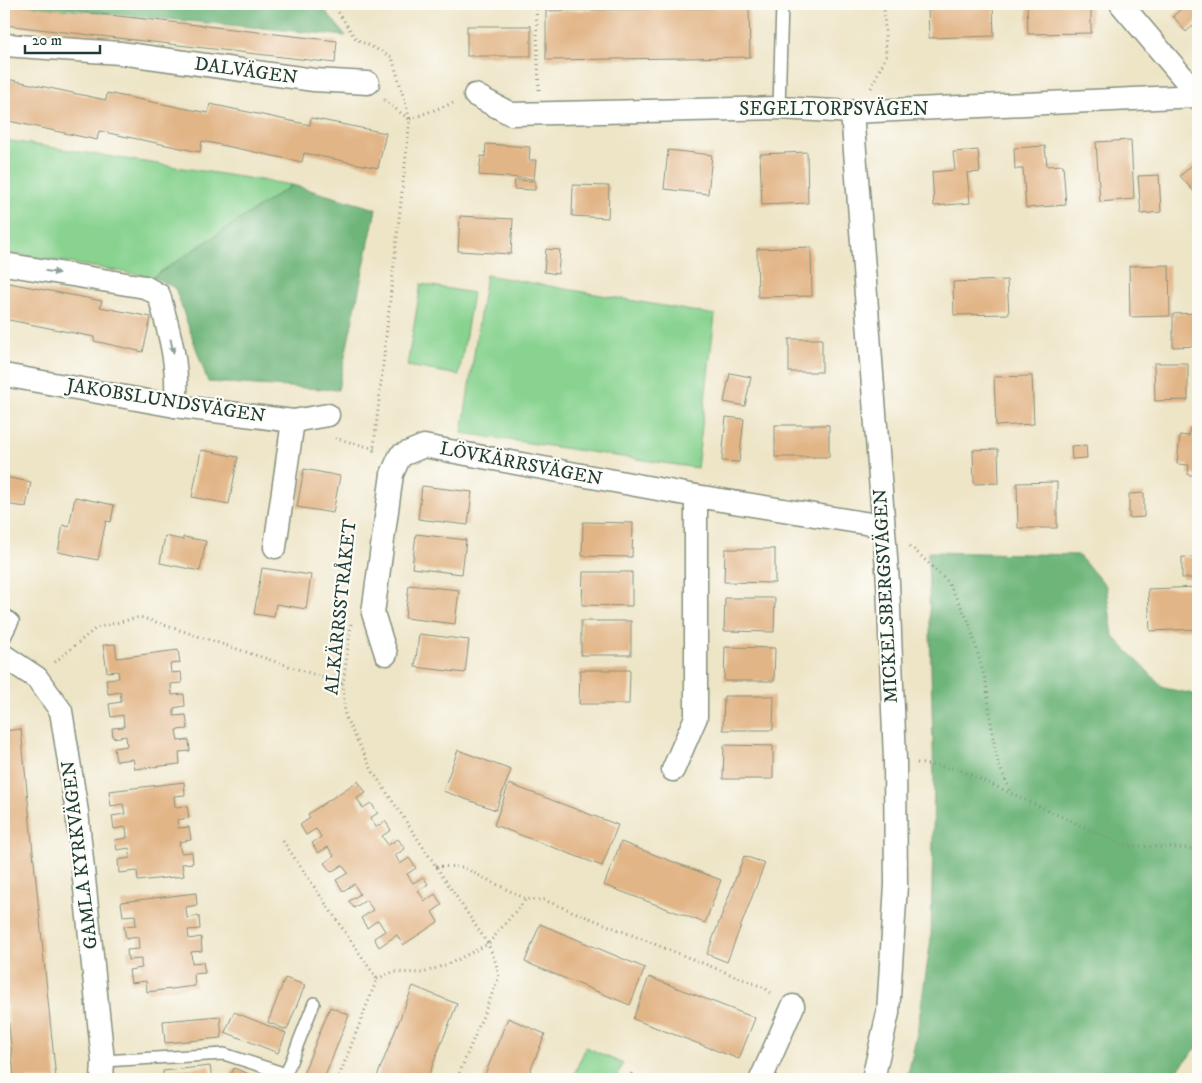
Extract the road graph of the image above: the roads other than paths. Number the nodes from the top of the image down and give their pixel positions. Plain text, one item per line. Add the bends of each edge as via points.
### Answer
1 (782, 4) edge
2 (1121, 4) edge
3 (4, 45) edge
4 (368, 83) road end
5 (475, 95) road end
6 (1198, 96) edge
7 (779, 108) junction
8 (856, 112) junction
9 (4, 264) edge
10 (4, 375) edge
11 (175, 406) junction
12 (328, 415) road end
13 (293, 421) junction
14 (696, 496) junction
15 (883, 526) junction
16 (274, 548) dead end
17 (4, 613) edge
18 (4, 639) edge
19 (386, 654) dead end
20 (4, 656) edge
21 (673, 770) dead end
22 (314, 1003) dead end
23 (793, 1006) road end
24 (102, 1070) edge
25 (761, 1079) edge
26 (873, 1079) edge

1 - 7 lane
2 - 6 street
3 - 4 street, DALVÄGEN via 120,53 314,80
5 - 7 street, SEGELTORPSVÄGEN via 511,114
6 - 8 street, SEGELTORPSVÄGEN
7 - 8 street, SEGELTORPSVÄGEN
8 - 15 street, MICKELSBERGSVÄGEN
9 -> 11 street via 145,288 159,295 173,349
10 - 11 street, JAKOBSLUNDSVÄGEN
11 - 13 street, JAKOBSLUNDSVÄGEN
12 - 13 street, JAKOBSLUNDSVÄGEN
13 - 16 street
14 - 15 street, LÖVKÄRRSVÄGEN
14 - 19 street, LÖVKÄRRSVÄGEN via 424,446 400,456 392,474 373,613
14 - 21 street via 696,717
15 - 26 street, MICKELSBERGSVÄGEN via 895,760 896,885 888,1013
17 - 18 lane via 13,621
20 - 24 street, GAMLA KYRKVÄGEN via 37,678 61,711 77,812
22 - 24 lane via 286,1074 224,1054
23 - 25 street

